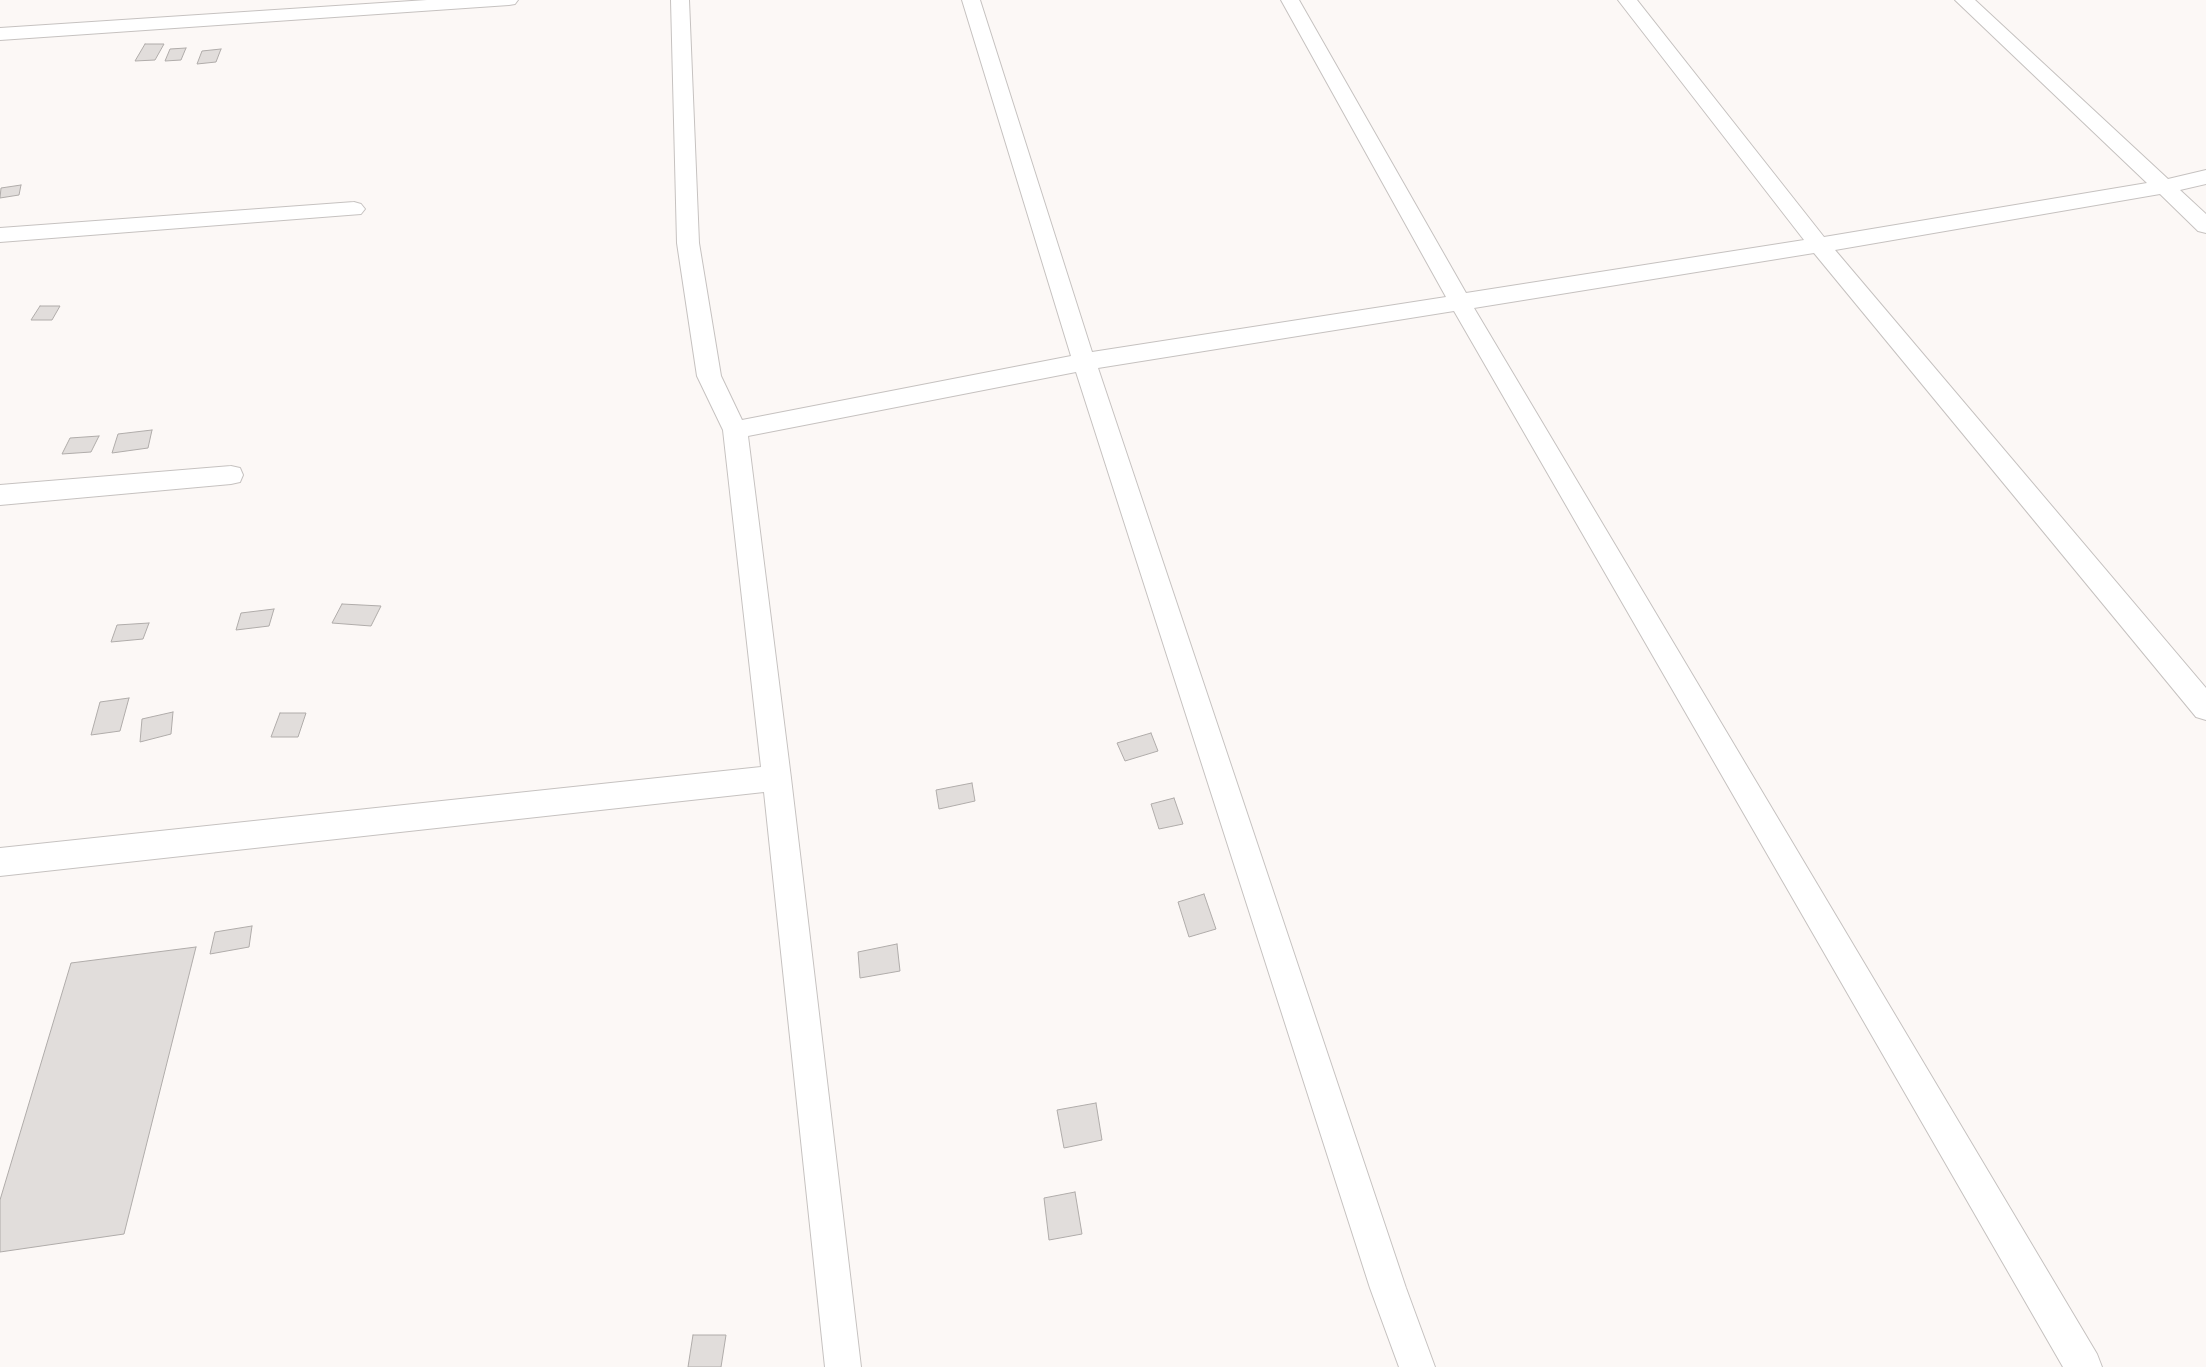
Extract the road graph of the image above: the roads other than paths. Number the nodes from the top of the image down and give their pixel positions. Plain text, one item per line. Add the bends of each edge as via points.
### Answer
1 (509, 0) edge
2 (680, 0) edge
3 (971, 0) edge
4 (1290, 0) edge
5 (1627, 0) edge
6 (1964, 0) edge
7 (0, 34) edge
8 (2206, 177) edge
9 (2163, 187) junction
10 (354, 209) dead end
11 (2206, 226) edge
12 (0, 235) edge
13 (1819, 245) junction
14 (1460, 302) junction
15 (1084, 362) junction
16 (735, 430) junction
17 (231, 475) dead end
18 (0, 495) edge
19 (2206, 708) edge
20 (776, 778) junction
21 (0, 862) edge
22 (843, 1367) edge
23 (1417, 1367) edge
24 (2084, 1367) edge

1 - 7 street
2 - 16 street via 688,242 708,376
3 - 15 street
4 - 14 street
5 - 13 street
6 - 9 street
8 - 9 street
9 - 11 street
9 - 13 street
10 - 12 street
13 - 14 street
13 - 19 street
14 - 15 street
14 - 24 street
15 - 16 street
15 - 23 street via 1388,1288
16 - 20 street
17 - 18 street
20 - 21 street
20 - 22 street

